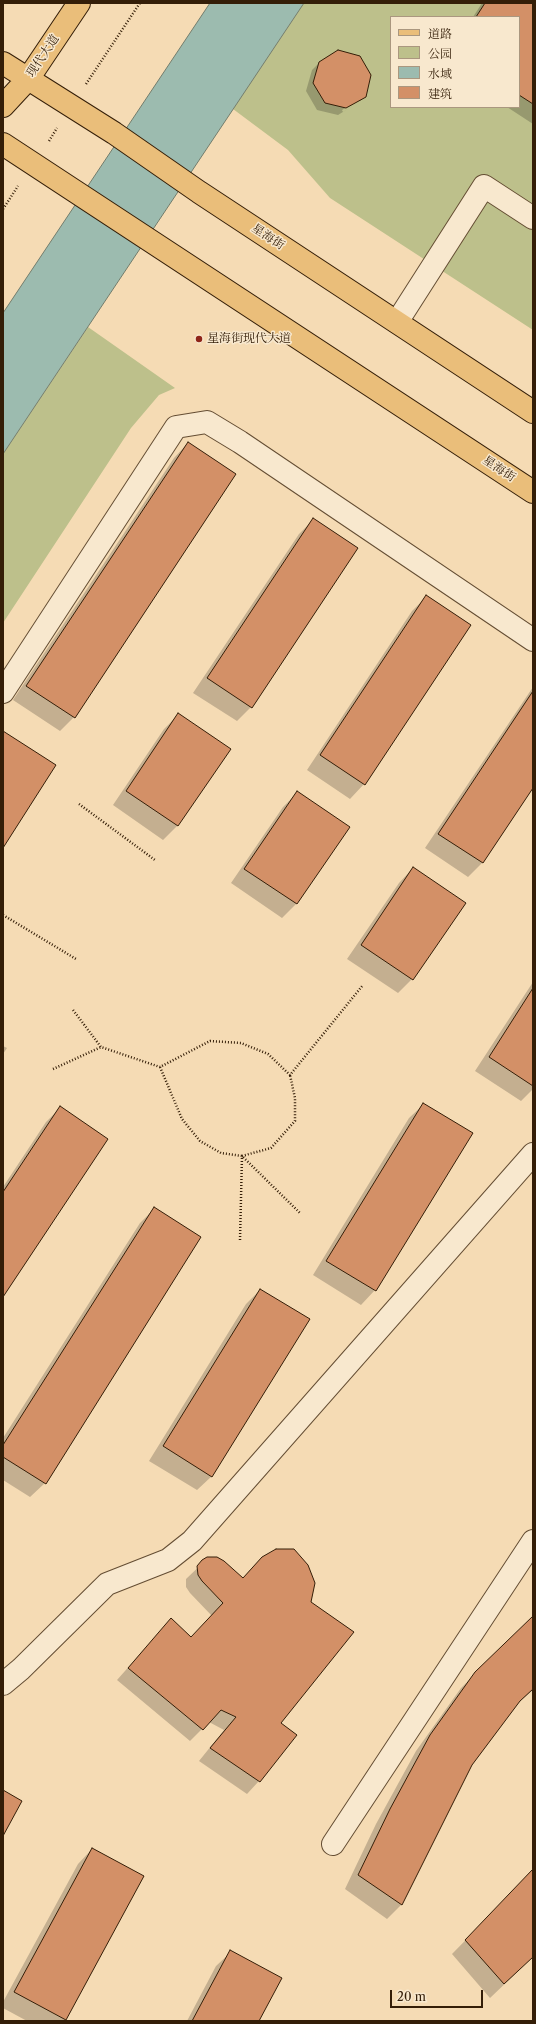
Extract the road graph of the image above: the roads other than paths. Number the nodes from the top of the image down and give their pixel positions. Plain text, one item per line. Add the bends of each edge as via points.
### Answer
1 (79, 3) edge
2 (3, 63) edge
3 (28, 79) junction
4 (3, 106) edge
5 (3, 144) edge
6 (533, 218) edge
7 (397, 322) junction
8 (533, 412) edge
9 (533, 492) edge
10 (533, 640) edge
11 (3, 692) edge
12 (533, 1154) edge
13 (533, 1541) edge
14 (3, 1684) edge
15 (333, 1844) dead end

1 - 3 main road, 现代大道
2 - 3 main road, 星海街
3 - 4 main road, 现代大道
3 - 7 main road, 星海街 via 114,133
5 - 9 main road, 星海街
6 - 7 street via 484,186
7 - 8 main road, 星海街
10 - 11 street via 207,422 176,426
12 - 14 street via 192,1542 168,1560 107,1584 21,1670
13 - 15 street

